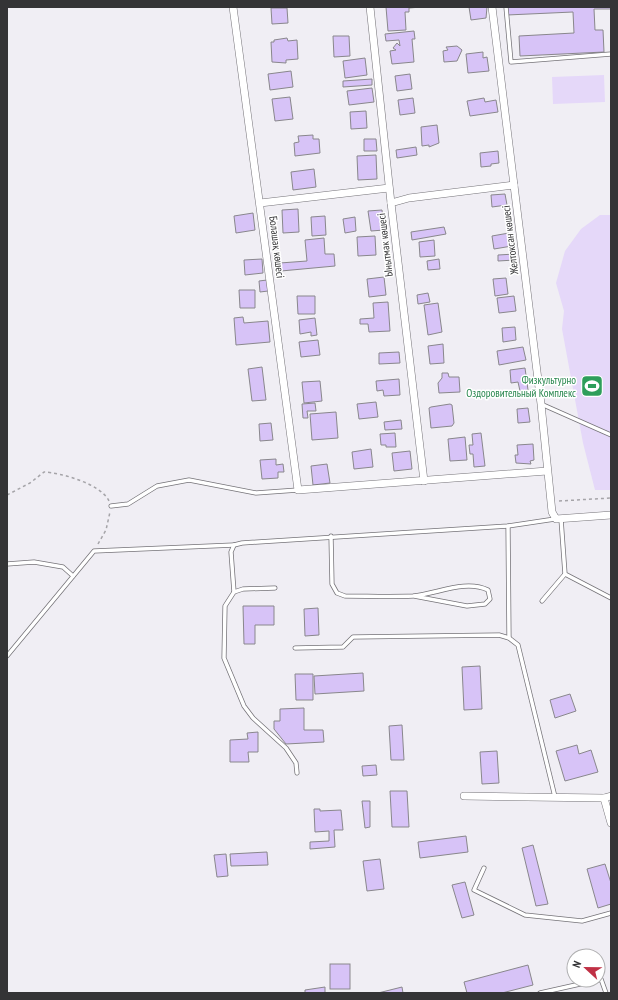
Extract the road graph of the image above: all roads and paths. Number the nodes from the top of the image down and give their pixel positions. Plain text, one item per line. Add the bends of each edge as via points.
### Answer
1 (233, 7) edge
2 (370, 7) edge
3 (492, 7) edge
4 (506, 7) edge
5 (611, 54) edge
6 (514, 185) junction
7 (389, 188) junction
8 (260, 203) junction
9 (391, 203) junction
10 (541, 404) junction
11 (611, 435) edge
12 (547, 471) junction
13 (424, 481) junction
14 (298, 490) junction
15 (7, 495) edge
16 (611, 498) edge
17 (551, 502) junction
18 (111, 506) junction
19 (611, 515) edge
20 (558, 519) junction
21 (508, 526) junction
22 (331, 536) junction
23 (234, 545) junction
24 (94, 551) junction
25 (7, 564) edge
26 (565, 574) junction
27 (73, 576) junction
28 (274, 588) dead end
29 (234, 592) junction
30 (414, 596) junction
31 (611, 598) edge
32 (542, 601) dead end
33 (509, 638) junction
34 (295, 648) dead end
35 (7, 656) edge
36 (297, 773) dead end
37 (464, 796) dead end
38 (555, 797) junction
39 (608, 797) edge
40 (611, 823) edge
41 (484, 868) dead end
42 (611, 913) edge
43 (566, 987) edge
44 (540, 993) edge

1 - 8 street, Болашақ көшесі
2 - 7 street, Ынытмак көшесі
3 - 6 street, Желтоксан көшесі
4 - 5 lane via 511,62
6 - 9 street via 409,198
6 - 10 street, Желтоксан көшесі
7 - 8 street
7 - 9 street, Ынытмак көшесі
8 - 14 street, Болашақ көшесі
9 - 13 street, Ынытмак көшесі
10 - 11 lane
10 - 12 street, Желтоксан көшесі
12 - 13 street
12 - 17 street, Желтоксан көшесі
13 - 14 street
14 - 18 lane via 256,493 189,480 158,486 128,504
15 - 18 path via 44,472 52,472 92,484 107,497
16 - 17 path
17 - 20 street, Желтоксан көшесі via 552,512
18 - 24 path via 106,530
19 - 20 street
20 - 21 lane
20 - 26 lane
21 - 22 lane
21 - 33 lane
22 - 23 lane via 242,542
22 - 30 lane via 332,584 337,593 345,596
23 - 24 lane
23 - 29 lane via 231,552
24 - 27 lane
25 - 27 lane via 34,562 64,567
26 - 31 lane
26 - 32 lane
27 - 35 lane
28 - 29 lane via 243,589
29 - 36 lane via 225,606 224,658 244,706 252,718 286,748 296,762
30 - 30 lane via 481,586 488,590 490,599 485,604 468,606
33 - 34 lane via 499,635 353,637 343,647
33 - 38 lane via 518,646
37 - 38 street
38 - 39 street
39 - 40 street
41 - 42 lane via 474,890 525,915 582,922
43 - 44 lane

